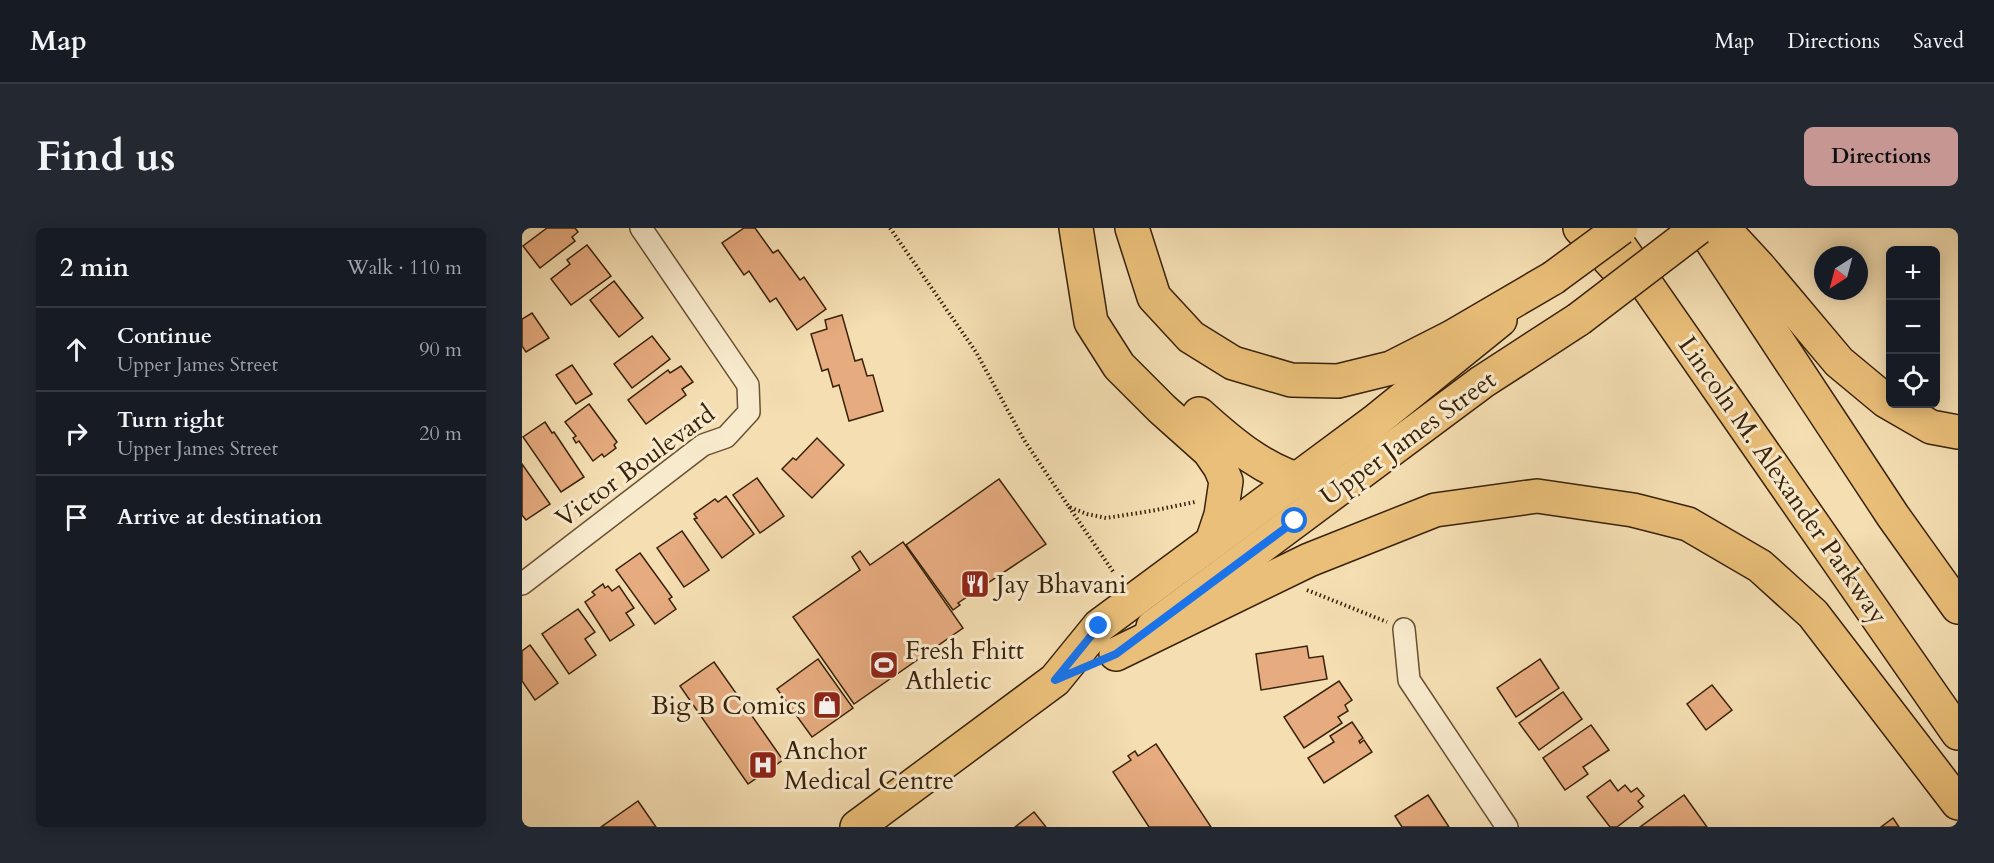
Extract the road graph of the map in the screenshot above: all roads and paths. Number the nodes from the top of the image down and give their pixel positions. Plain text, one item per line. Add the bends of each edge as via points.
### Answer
1 (641, 228) edge
2 (890, 228) edge
3 (1076, 228) edge
4 (1132, 228) edge
5 (1580, 228) edge
6 (1607, 228) edge
7 (1621, 228) edge
8 (1698, 228) edge
9 (1703, 228) edge
10 (1722, 228) edge
11 (1082, 274) junction
12 (1552, 278) junction
13 (1692, 349) junction
14 (1958, 432) edge
15 (1298, 478) junction
16 (1344, 486) junction
17 (1198, 501) dead end
18 (1069, 507) junction
19 (1212, 542) junction
20 (1114, 573) dead end
21 (522, 584) edge
22 (1307, 590) dead end
23 (1958, 607) edge
24 (1404, 629) joint
25 (1116, 654) junction
26 (1055, 680) junction
27 (1958, 733) edge
28 (1958, 803) edge
29 (857, 827) edge
30 (1507, 827) edge

1 - 21 street, Victor Boulevard via 748,385 749,412 726,437 703,445
2 - 18 path via 975,352 1024,440
3 - 11 main road
4 - 12 main road via 1154,297 1191,337 1233,363 1291,380 1338,381 1391,368
5 - 13 main road
6 - 13 main road, Lincoln M. Alexander Parkway
7 - 12 main road, Upper James Street, bridge
8 - 16 main road, Upper James Street, bridge via 1579,319 1482,382
9 - 23 main road via 1893,516
10 - 14 main road via 1839,362 1886,401 1931,427
11 - 15 main road via 1125,342 1148,368 1227,440 1267,467
11 - 19 main road via 1091,322 1119,366 1209,451 1220,467 1226,481
12 - 15 main road, Upper James Street via 1374,422
13 - 27 main road, Lincoln M. Alexander Parkway
15 - 16 main road
15 - 19 main road, Upper James Street
16 - 25 main road, Upper James Street
17 - 18 path via 1106,518
18 - 20 path
19 - 26 main road, Upper James Street via 1099,626
22 - 24 path
24 - 30 street via 1409,680
25 - 26 main road, Upper James Street
25 - 28 main road via 1308,560 1435,510 1537,496 1633,510 1688,524 1760,566 1814,614
26 - 29 main road, Upper James Street

